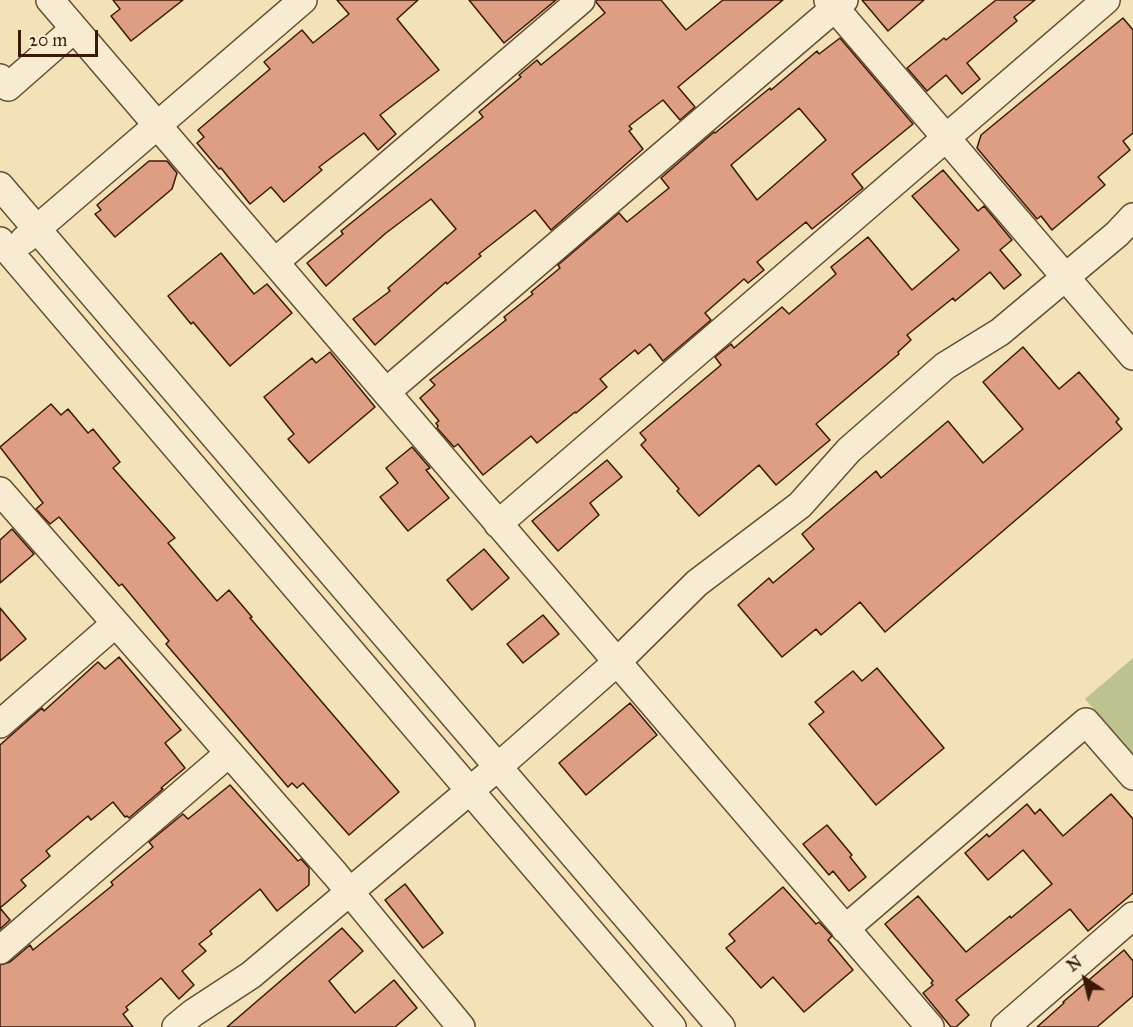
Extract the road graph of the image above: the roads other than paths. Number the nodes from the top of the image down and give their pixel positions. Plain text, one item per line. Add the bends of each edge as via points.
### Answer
1 (50, 0) edge
2 (303, 0) edge
3 (581, 0) edge
4 (1106, 0) edge
5 (836, 3) edge
6 (74, 29) junction
7 (0, 78) edge
8 (157, 126) junction
9 (944, 138) junction
10 (0, 186) edge
11 (1133, 217) edge
12 (37, 228) junction
13 (3, 252) edge
14 (275, 262) junction
15 (1067, 278) junction
16 (1133, 356) edge
17 (386, 392) junction
18 (1, 495) edge
19 (498, 524) junction
20 (116, 624) junction
21 (618, 662) junction
22 (0, 724) edge
23 (228, 754) junction
24 (500, 766) junction
25 (1133, 776) edge
26 (470, 791) junction
27 (350, 893) junction
28 (1133, 916) edge
29 (845, 929) junction
30 (0, 950) edge
31 (176, 1027) edge
32 (461, 1027) edge
33 (672, 1027) edge
34 (721, 1027) edge
35 (930, 1027) edge
36 (1005, 1027) edge

1 - 6 street
2 - 8 street
3 - 14 street
4 - 9 street
5 - 9 street
5 - 17 street
6 - 7 street via 8,87
6 - 8 street
8 - 12 street
8 - 14 street
9 - 15 street
9 - 19 street
10 - 12 street
11 - 15 street
12 - 13 street
12 - 24 street
13 - 26 street
14 - 17 street
15 - 16 street
15 - 21 street via 1000,332 945,366 849,450 800,505 697,584
17 - 19 street
18 - 20 street
19 - 21 street
20 - 22 street
20 - 23 street
21 - 24 street
21 - 29 street
23 - 27 street
23 - 30 street
24 - 26 street
24 - 34 street
25 - 29 street via 1086,722
26 - 27 street
26 - 33 street
27 - 31 street via 251,975
27 - 32 street
28 - 36 street
29 - 35 street

